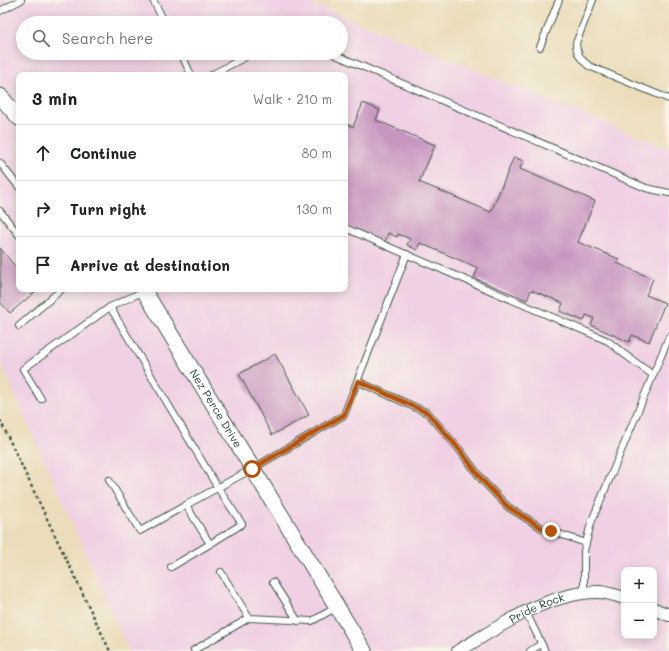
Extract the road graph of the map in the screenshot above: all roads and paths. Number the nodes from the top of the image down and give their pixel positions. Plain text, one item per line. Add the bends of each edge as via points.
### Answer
1 (22, 0) edge
2 (153, 0) edge
3 (559, 0) edge
4 (593, 0) edge
5 (0, 11) edge
6 (161, 16) edge
7 (540, 47) dead end
8 (184, 60) edge
9 (240, 60) edge
10 (347, 60) edge
11 (190, 72) edge
12 (217, 72) edge
13 (1, 98) edge
14 (669, 99) edge
15 (16, 115) edge
16 (0, 163) edge
17 (16, 183) edge
18 (669, 193) edge
19 (0, 211) edge
20 (348, 229) edge
21 (16, 231) edge
22 (407, 254) junction
23 (59, 292) edge
24 (140, 292) edge
25 (145, 292) edge
26 (110, 307) junction
27 (19, 326) dead end
28 (669, 337) edge
29 (653, 375) junction
30 (358, 381) junction
31 (41, 399) dead end
32 (0, 420) edge
33 (252, 469) junction
34 (109, 480) dead end
35 (218, 488) junction
36 (186, 504) junction
37 (586, 543) junction
38 (210, 544) junction
39 (171, 567) dead end
40 (221, 572) dead end
41 (273, 582) dead end
42 (584, 594) junction
43 (621, 597) edge
44 (337, 607) junction
45 (657, 610) edge
46 (526, 612) junction
47 (669, 615) edge
48 (249, 618) junction
49 (298, 621) junction
50 (541, 644) junction
51 (194, 650) edge
52 (110, 651) edge
53 (364, 651) edge
54 (458, 651) edge
55 (530, 651) edge
56 (545, 651) edge

1 - 5 lane
2 - 6 lane
3 - 7 lane
4 - 14 lane via 576,43 583,61 589,66
8 - 11 lane
9 - 12 lane
10 - 18 lane via 646,188
13 - 15 street
16 - 17 lane
19 - 21 lane
20 - 22 lane
22 - 29 lane via 608,341
22 - 30 lane
23 - 27 lane
24 - 26 lane
25 - 33 street, Nez Perce Drive
26 - 31 lane via 23,369
26 - 35 lane
28 - 29 lane
29 - 37 lane via 591,523
30 - 33 lane via 344,415
30 - 37 lane via 428,413 483,481 508,507 542,528
32 - 52 path
33 - 35 lane
33 - 44 street, Nez Perce Drive
34 - 36 lane via 140,531
35 - 36 lane
35 - 38 lane via 242,524
36 - 38 lane
37 - 42 lane
38 - 39 lane
40 - 48 lane
41 - 49 lane
42 - 43 street, Pride Rock via 598,592
42 - 46 street, Pride Rock via 554,600
44 - 49 lane via 312,621
44 - 53 street, Nez Perce Drive
45 - 47 street
46 - 50 lane
46 - 54 street, Pride Rock
48 - 49 lane
48 - 51 lane
50 - 55 lane
50 - 56 lane

